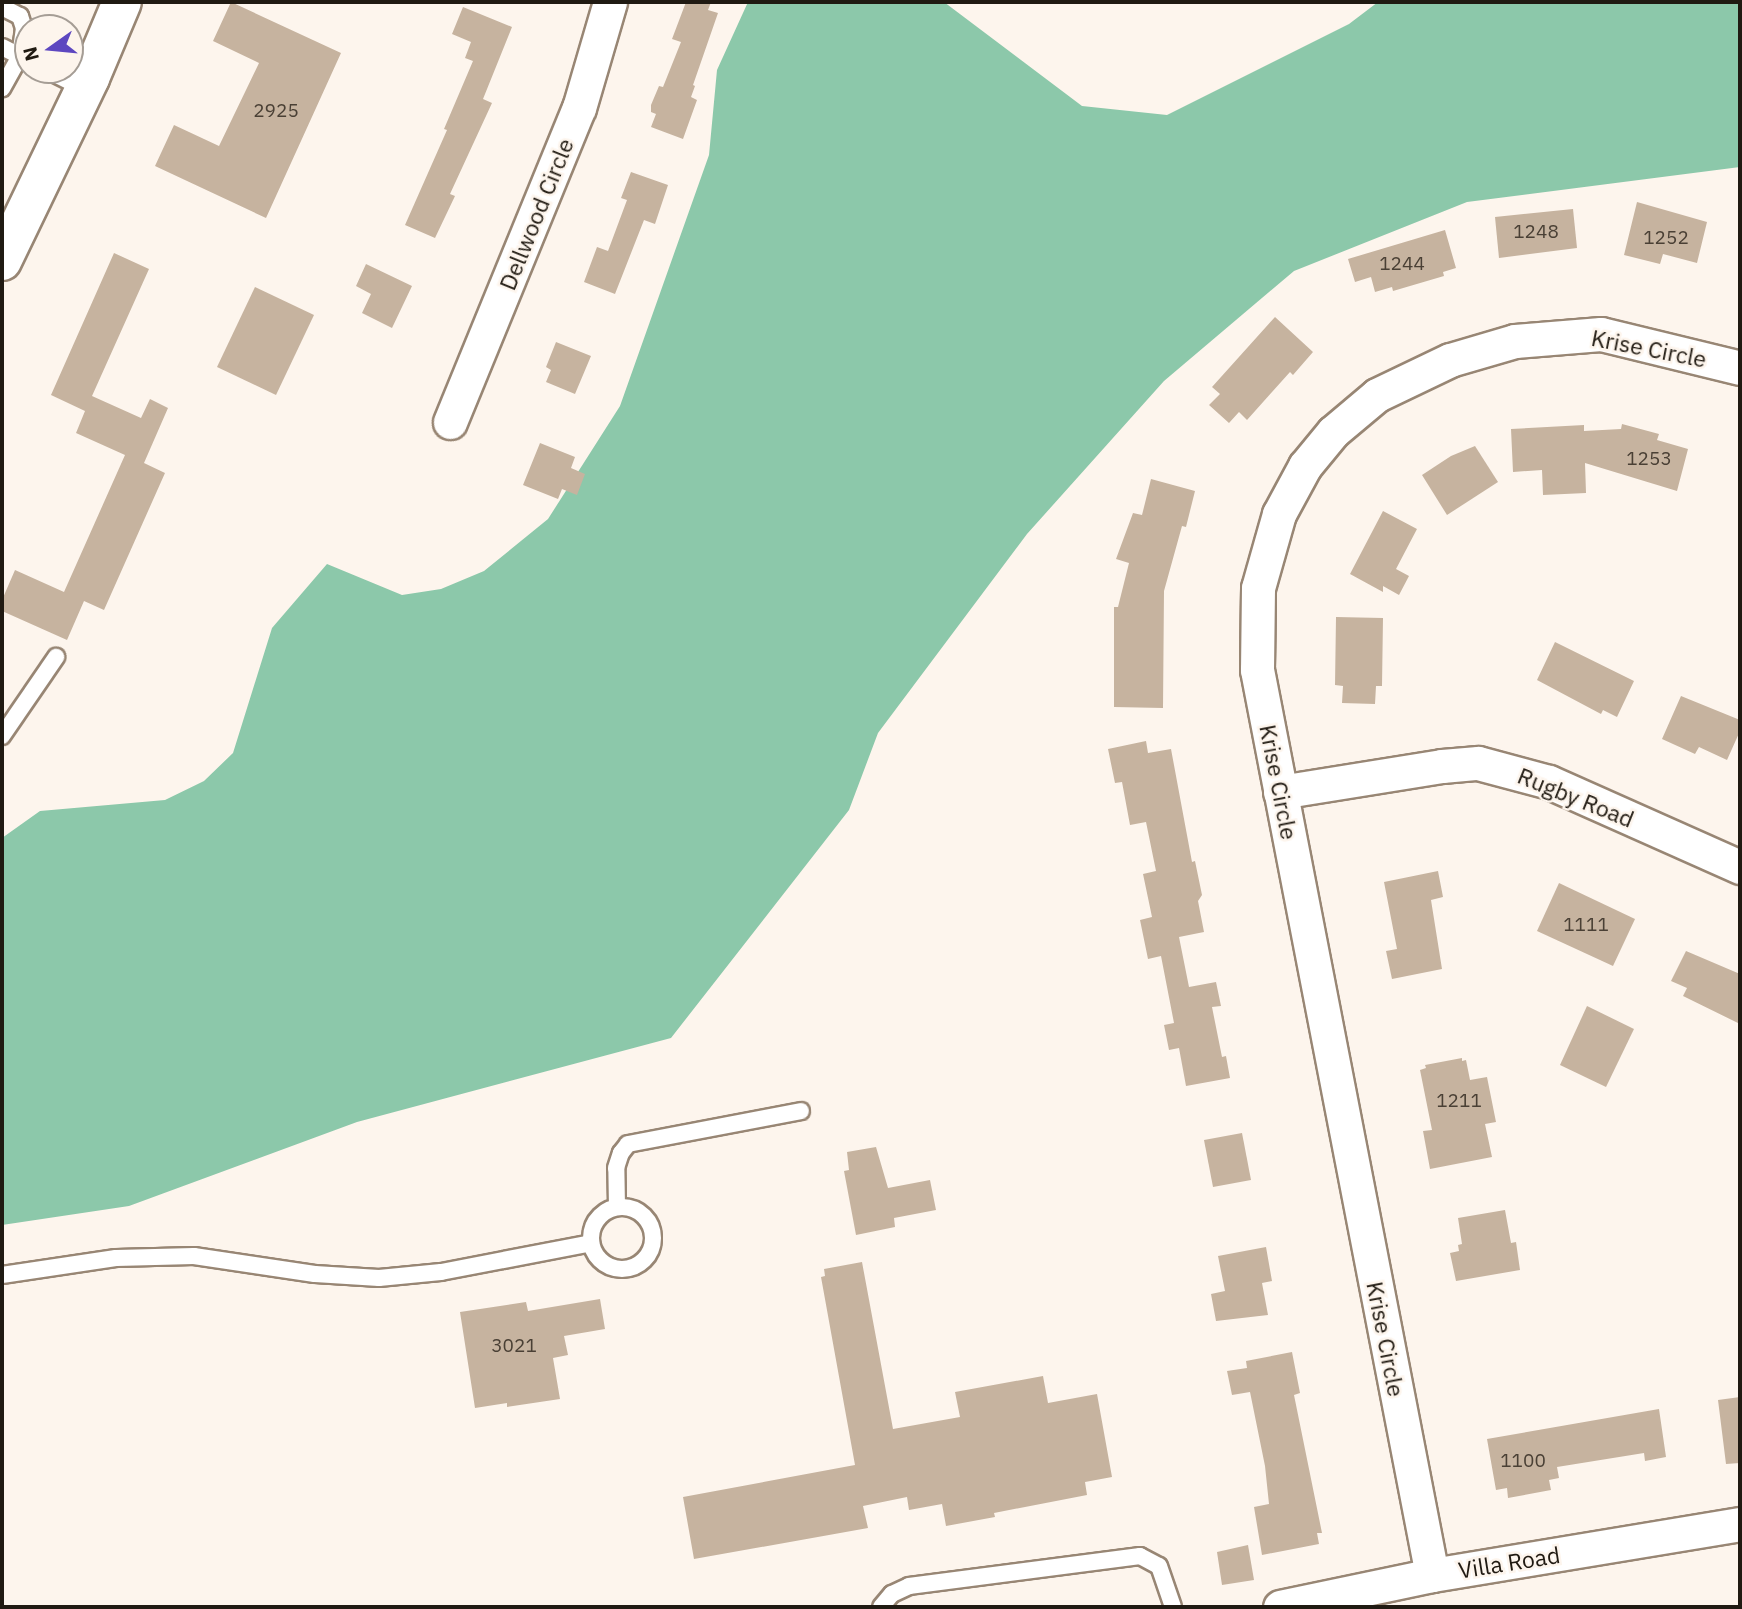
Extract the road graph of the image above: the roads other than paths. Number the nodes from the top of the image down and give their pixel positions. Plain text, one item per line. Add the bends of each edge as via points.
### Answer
1 (122, 2) edge
2 (610, 2) edge
3 (14, 72) edge
4 (75, 84) edge
5 (2, 88) edge
6 (85, 89) junction
7 (6, 242) edge
8 (1740, 368) edge
9 (450, 422) dead end
10 (55, 657) dead end
11 (2, 736) edge
12 (1280, 792) junction
13 (1740, 867) edge
14 (801, 1111) dead end
15 (617, 1207) junction
16 (591, 1243) junction
17 (2, 1275) edge
18 (1740, 1524) edge
19 (1432, 1575) junction
20 (881, 1607) edge
21 (1173, 1607) edge
22 (1280, 1607) edge

1 - 6 main road
2 - 9 street, Dellwood Circle via 579,108
3 - 5 lane
4 - 6 lane
6 - 7 main road
8 - 12 street, Krise Circle via 1601,334 1515,341 1450,360 1377,395 1333,432 1306,466 1279,514 1258,588 1257,670
10 - 11 lane
12 - 13 street, Rugby Road via 1478,763 1549,782
12 - 19 street, Krise Circle
14 - 15 lane via 628,1144 616,1168
15 - 16 lane via 597,1219
15 - 16 lane via 641,1212 649,1222 654,1233 648,1257 627,1270 615,1269 595,1255
16 - 17 lane via 440,1272 379,1278 314,1274 194,1256 116,1258
18 - 19 street, Villa Road
19 - 22 street, Villa Road
20 - 21 lane via 892,1594 909,1586 1140,1556 1159,1566

